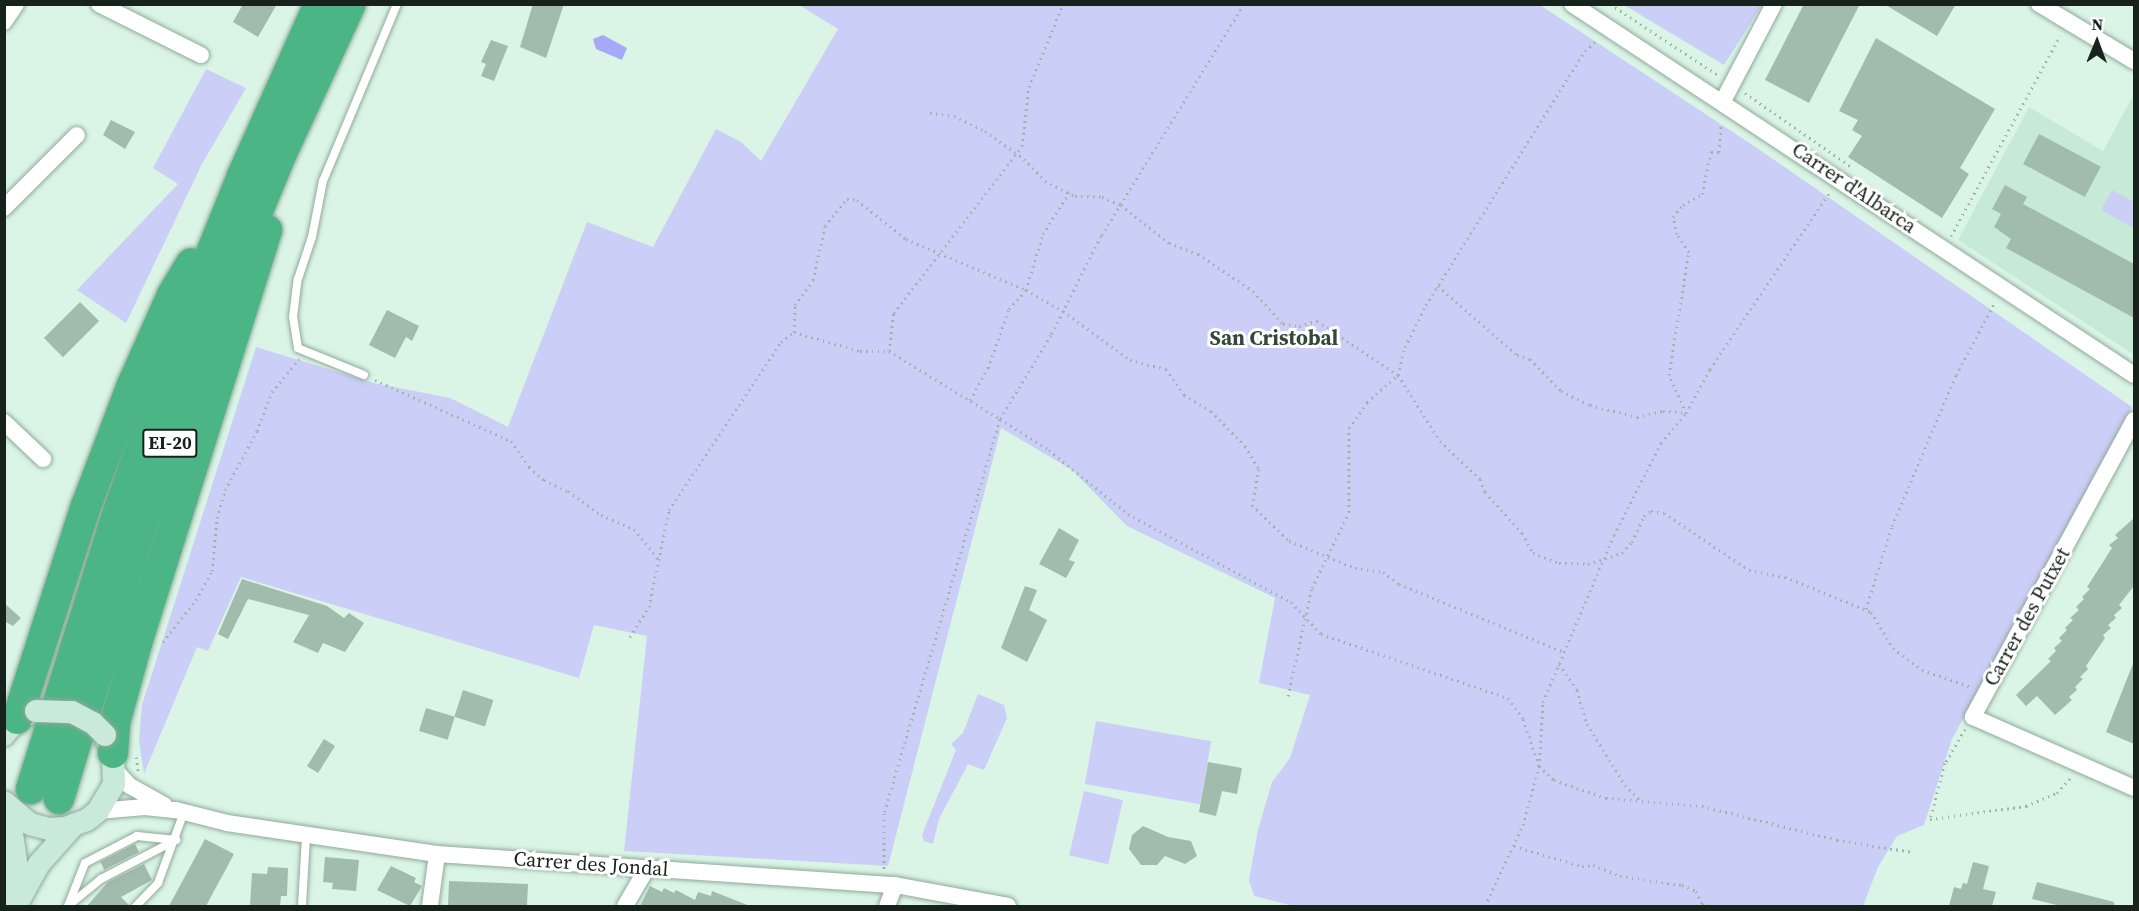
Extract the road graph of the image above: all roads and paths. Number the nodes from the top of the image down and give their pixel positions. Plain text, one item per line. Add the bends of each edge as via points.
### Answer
1 (16, 4) edge
2 (99, 4) edge
3 (319, 4) edge
4 (351, 4) edge
5 (397, 4) edge
6 (1063, 4) edge
7 (1244, 4) edge
8 (1572, 4) edge
9 (1774, 4) edge
10 (2039, 4) edge
11 (1621, 12) dead end
12 (2068, 21) junction
13 (4, 22) edge
14 (1611, 29) junction
15 (201, 55) dead end
16 (2134, 61) edge
17 (307, 96) junction
18 (1723, 101) junction
19 (930, 113) dead end
20 (76, 135) dead end
21 (1016, 153) junction
22 (1846, 173) junction
23 (242, 176) junction
24 (1069, 193) junction
25 (1121, 205) junction
26 (4, 208) edge
27 (1944, 248) junction
28 (943, 253) junction
29 (1438, 286) junction
30 (2004, 288) junction
31 (1026, 290) junction
32 (1063, 311) junction
33 (794, 332) junction
34 (298, 348) junction
35 (889, 351) junction
36 (364, 375) joint
37 (1398, 375) junction
38 (2134, 375) edge
39 (970, 400) junction
40 (1686, 413) junction
41 (1000, 419) junction
42 (2134, 420) edge
43 (4, 422) edge
44 (43, 459) dead end
45 (1326, 556) junction
46 (1604, 557) junction
47 (659, 560) junction
48 (1866, 609) junction
49 (1307, 619) junction
50 (630, 637) dead end
51 (159, 647) dead end
52 (1564, 651) junction
53 (1559, 664) junction
54 (1987, 690) junction
55 (1288, 696) dead end
56 (1972, 717) junction
57 (15, 722) edge
58 (117, 751) junction
59 (1539, 766) junction
60 (2080, 766) junction
61 (145, 777) dead end
62 (2134, 788) edge
63 (15, 799) edge
64 (59, 799) dead end
65 (1641, 801) junction
66 (180, 811) junction
67 (98, 812) junction
68 (74, 826) junction
69 (306, 836) junction
70 (176, 840) junction
71 (1514, 846) junction
72 (1913, 852) dead end
73 (437, 854) junction
74 (647, 868) junction
75 (890, 884) junction
76 (15, 906) edge
77 (68, 906) edge
78 (136, 906) edge
79 (302, 906) edge
80 (430, 906) edge
81 (626, 906) edge
82 (887, 906) edge
83 (1008, 906) edge
84 (1485, 906) edge
85 (1710, 906) edge

1 - 13 street
2 - 15 street
3 - 23 highway, EI-20
4 - 17 highway, EI-20
5 - 34 lane via 323,181 312,237 298,279 293,316
6 - 21 path via 1029,87 1022,146
7 - 25 path
8 - 14 street, Carrer d'Albarca
9 - 18 street
10 - 12 street
11 - 14 path
12 - 16 street
12 - 27 path
14 - 18 street, Carrer d'Albarca
14 - 29 path via 1585,51
17 - 58 highway via 137,643 115,723
17 - 64 highway, EI-20 via 243,244 183,401
18 - 22 street, Carrer d'Albarca
18 - 40 path via 1719,152 1711,152 1702,194 1683,205 1673,217 1677,234 1689,252 1669,375
19 - 21 path via 954,117 985,131
20 - 26 street
21 - 24 path via 1045,181
21 - 28 path
22 - 27 street, Carrer d'Albarca
22 - 40 path via 1710,369
23 - 57 highway via 172,295 132,385 86,506
23 - 63 highway, EI-20 via 158,395
24 - 25 path
24 - 31 path via 1043,234
25 - 32 path
25 - 37 path via 1169,243 1198,254 1253,291 1283,324 1299,326 1317,321
27 - 30 street, Carrer d'Albarca
28 - 31 path
28 - 33 path via 906,239 857,200 847,199 825,226 813,280 795,305
28 - 35 path via 894,313
29 - 37 path via 1405,347
29 - 40 path via 1516,355 1530,359 1561,391 1590,405 1637,417 1663,411
30 - 38 street, Carrer d'Albarca
30 - 48 path via 1982,320 1951,386 1892,526
31 - 32 path
31 - 39 path via 1009,309 988,368
32 - 41 path
32 - 45 path via 1130,360 1166,369 1184,395 1211,411 1245,446 1259,469 1252,505 1290,541
33 - 35 path via 860,351
33 - 47 path via 781,342 687,479 669,510
34 - 36 lane
34 - 51 path via 299,358 272,392 257,431 225,490 217,518 212,571 196,600
35 - 39 path
36 - 47 path via 512,441 544,480 568,491 601,515 634,529
37 - 45 path via 1367,402 1349,428 1349,512
37 - 46 path via 1440,441 1480,479 1485,492 1522,533 1533,553 1559,563 1588,564
39 - 41 path
40 - 46 path via 1661,443
41 - 49 path via 1049,450 1128,514 1291,602
41 - 75 path via 884,813
42 - 54 street, Carrer des Putxet
43 - 44 street
45 - 49 path via 1312,588
45 - 52 path via 1355,568 1383,572 1399,584
46 - 48 path via 1622,553 1651,511 1664,513 1749,570 1785,577
46 - 52 path
47 - 50 path via 649,607
48 - 54 path via 1893,648 1922,670
49 - 55 path
49 - 59 path via 1321,634 1508,698 1523,719
52 - 53 path
53 - 59 path via 1543,702
53 - 65 path via 1578,690 1587,724 1625,785
54 - 56 street, Carrer des Putxet
56 - 60 street
56 - 60 path via 1945,763 1930,819 2026,806 2057,793
57 - 58 street, bridge via 72,712 93,723
58 - 61 path
58 - 66 street, Carrer des Jondal via 130,786
58 - 67 street via 109,796
59 - 65 path via 1554,780 1606,798
59 - 71 path
60 - 62 street
63 - 68 street via 30,824 49,829
63 - 76 street
65 - 72 path via 1702,806 1837,840
66 - 67 street, Carrer des Jondal via 145,807
66 - 69 street, Carrer des Jondal
66 - 70 lane
67 - 68 street
68 - 76 street via 39,864
69 - 73 street, Carrer des Jondal
69 - 79 lane
70 - 77 lane via 101,879
70 - 77 lane via 137,836 85,863
70 - 78 lane via 158,883
71 - 84 path
71 - 85 path via 1582,866 1593,865 1620,876 1682,885 1696,891 1702,904
73 - 74 street, Carrer des Jondal
73 - 80 street
74 - 75 street, Carrer des Jondal
74 - 81 street
75 - 82 street
75 - 83 street, Carrer des Jondal

